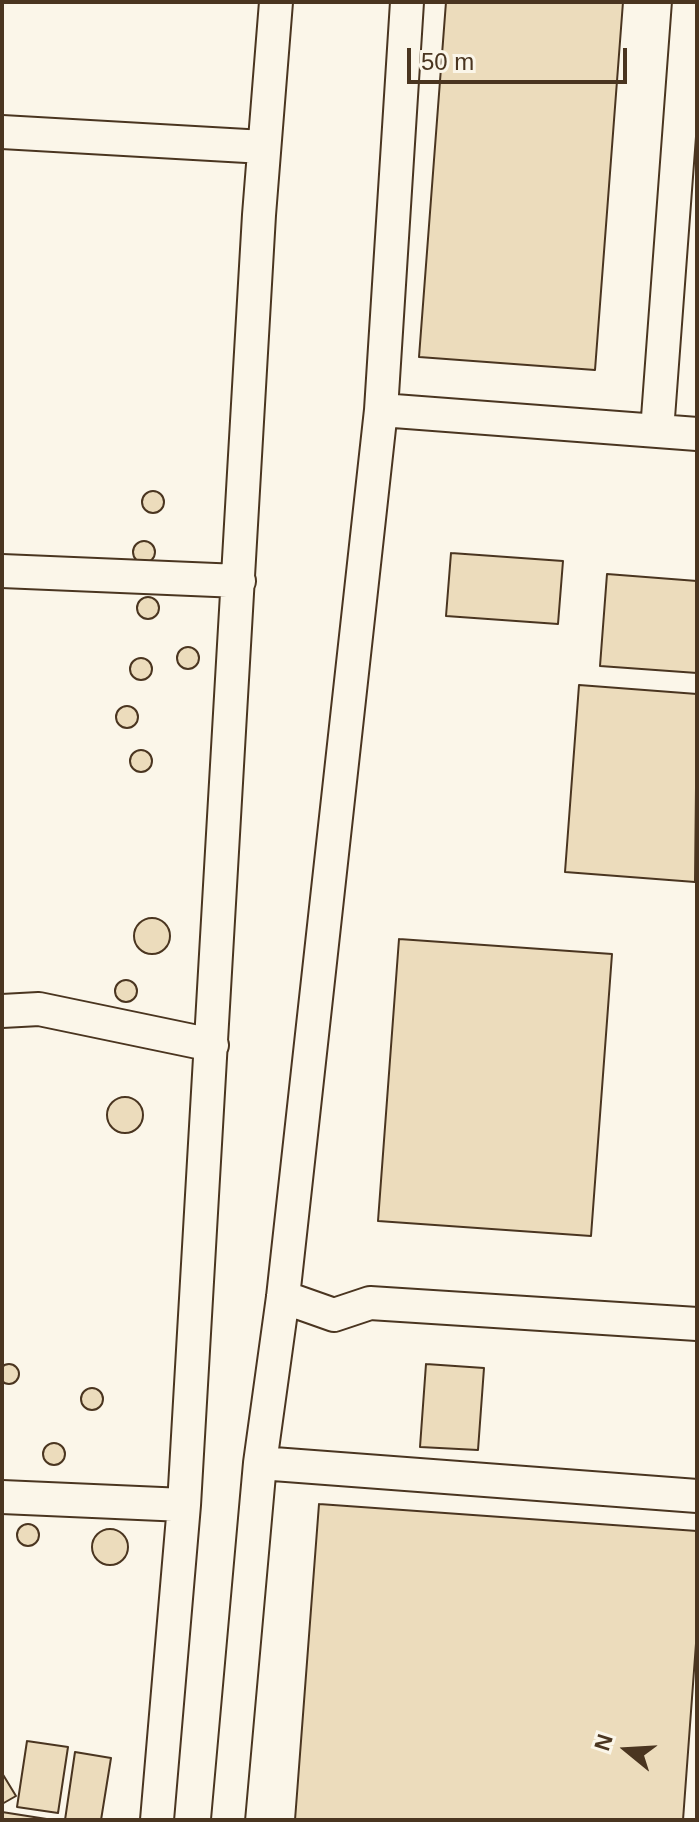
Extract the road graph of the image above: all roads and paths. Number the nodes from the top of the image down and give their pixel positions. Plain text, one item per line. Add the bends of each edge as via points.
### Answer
1 (276, 2) edge
2 (407, 2) edge
3 (689, 2) edge
4 (2, 132) edge
5 (264, 147) junction
6 (381, 410) junction
7 (657, 431) junction
8 (697, 434) edge
9 (2, 571) edge
10 (239, 581) junction
11 (2, 1011) edge
12 (212, 1045) junction
13 (283, 1297) junction
14 (697, 1324) edge
15 (260, 1463) junction
16 (697, 1496) edge
17 (2, 1497) edge
18 (184, 1505) junction
19 (157, 1820) edge
20 (228, 1820) edge

1 - 5 street
2 - 6 street
3 - 7 street
4 - 5 street
5 - 10 street
6 - 7 street
6 - 13 street
7 - 8 street
9 - 10 street
10 - 12 street
11 - 12 street via 39,1009
12 - 18 street
13 - 14 street via 334,1315 370,1303
13 - 15 street
15 - 16 street
15 - 20 street
17 - 18 street
18 - 19 street

